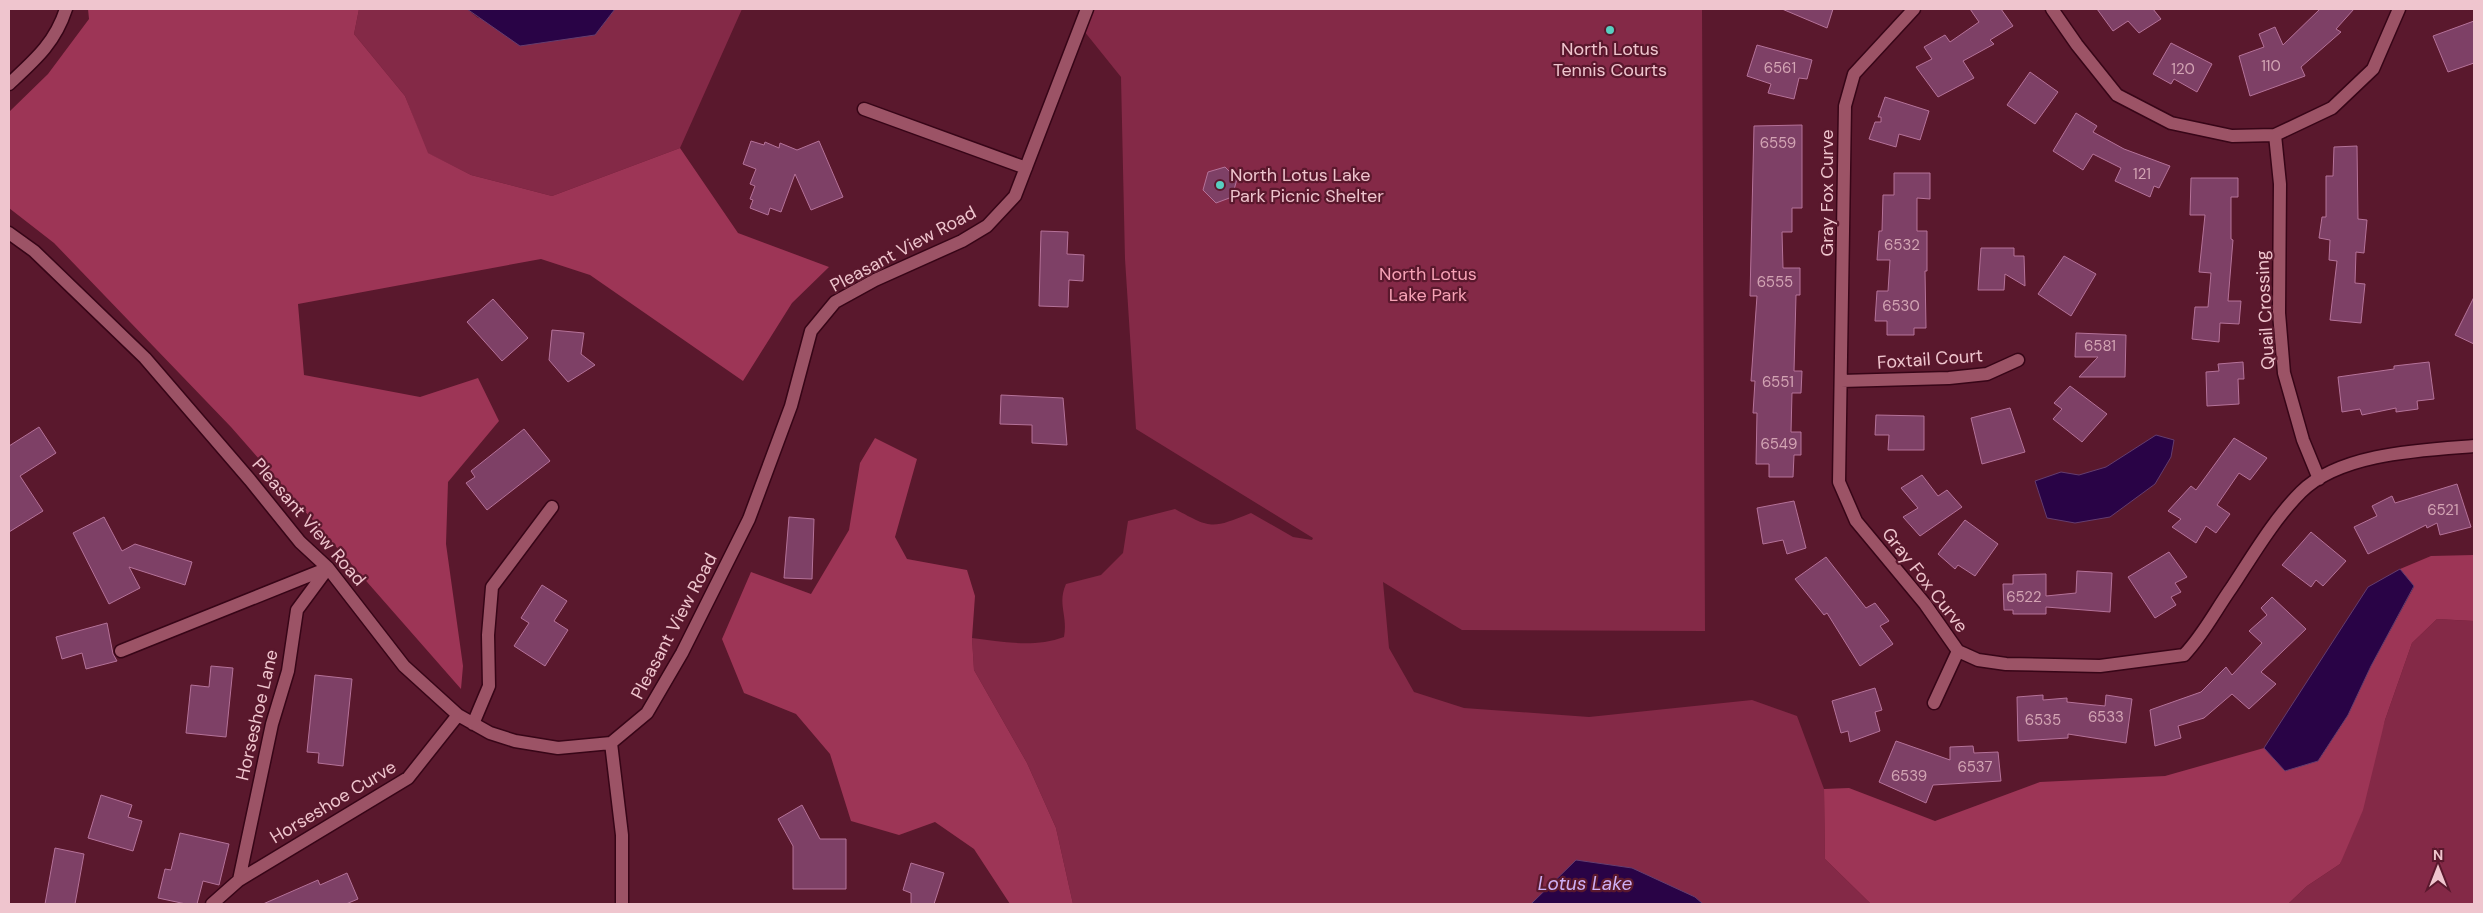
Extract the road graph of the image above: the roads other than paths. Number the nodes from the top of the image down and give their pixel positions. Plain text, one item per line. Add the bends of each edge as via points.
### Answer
1 (66, 9) edge
2 (1086, 9) edge
3 (1914, 9) edge
4 (2052, 9) edge
5 (2399, 9) edge
6 (9, 84) edge
7 (864, 109) dead end
8 (2275, 135) junction
9 (1026, 168) junction
10 (9, 233) edge
11 (2018, 360) dead end
12 (1842, 381) junction
13 (2474, 446) edge
14 (2319, 479) junction
15 (552, 507) dead end
16 (328, 568) junction
17 (121, 651) dead end
18 (1958, 651) junction
19 (1934, 703) dead end
20 (458, 715) junction
21 (473, 724) junction
22 (611, 743) junction
23 (239, 880) junction
24 (212, 904) edge
25 (622, 904) edge

1 - 6 street via 61,25 46,50
2 - 9 street, Pleasant View Road
3 - 12 street, Gray Fox Curve via 1854,74 1845,106
4 - 8 street via 2117,95 2170,123 2232,136
5 - 8 street via 2373,69 2332,108
7 - 9 street
8 - 14 street, Quail Crossing via 2280,184 2279,313 2284,373 2303,440
9 - 22 street, Pleasant View Road via 1015,196 988,226 835,302 812,331 791,406 745,526 682,653 647,713
10 - 16 street, Pleasant View Road via 34,251 145,358 300,542
11 - 12 street, Foxtail Court via 1987,374
12 - 18 street, Gray Fox Curve via 1839,482 1856,521 1925,604
13 - 14 street, Gray Fox Curve via 2424,450 2369,460 2331,471
14 - 18 street, Gray Fox Curve via 2302,491 2273,527 2202,636 2184,655 2100,666 2006,664 1978,660
15 - 21 street via 492,587 488,635 489,686
16 - 17 street
16 - 20 street, Pleasant View Road via 404,666
16 - 23 street, Horseshoe Lane via 297,610 288,671 272,724
18 - 19 street
20 - 21 street, Pleasant View Road
20 - 23 street, Horseshoe Curve via 408,778
21 - 22 street, Pleasant View Road via 515,741 558,748
22 - 25 street via 622,834
23 - 24 street, Horseshoe Curve

